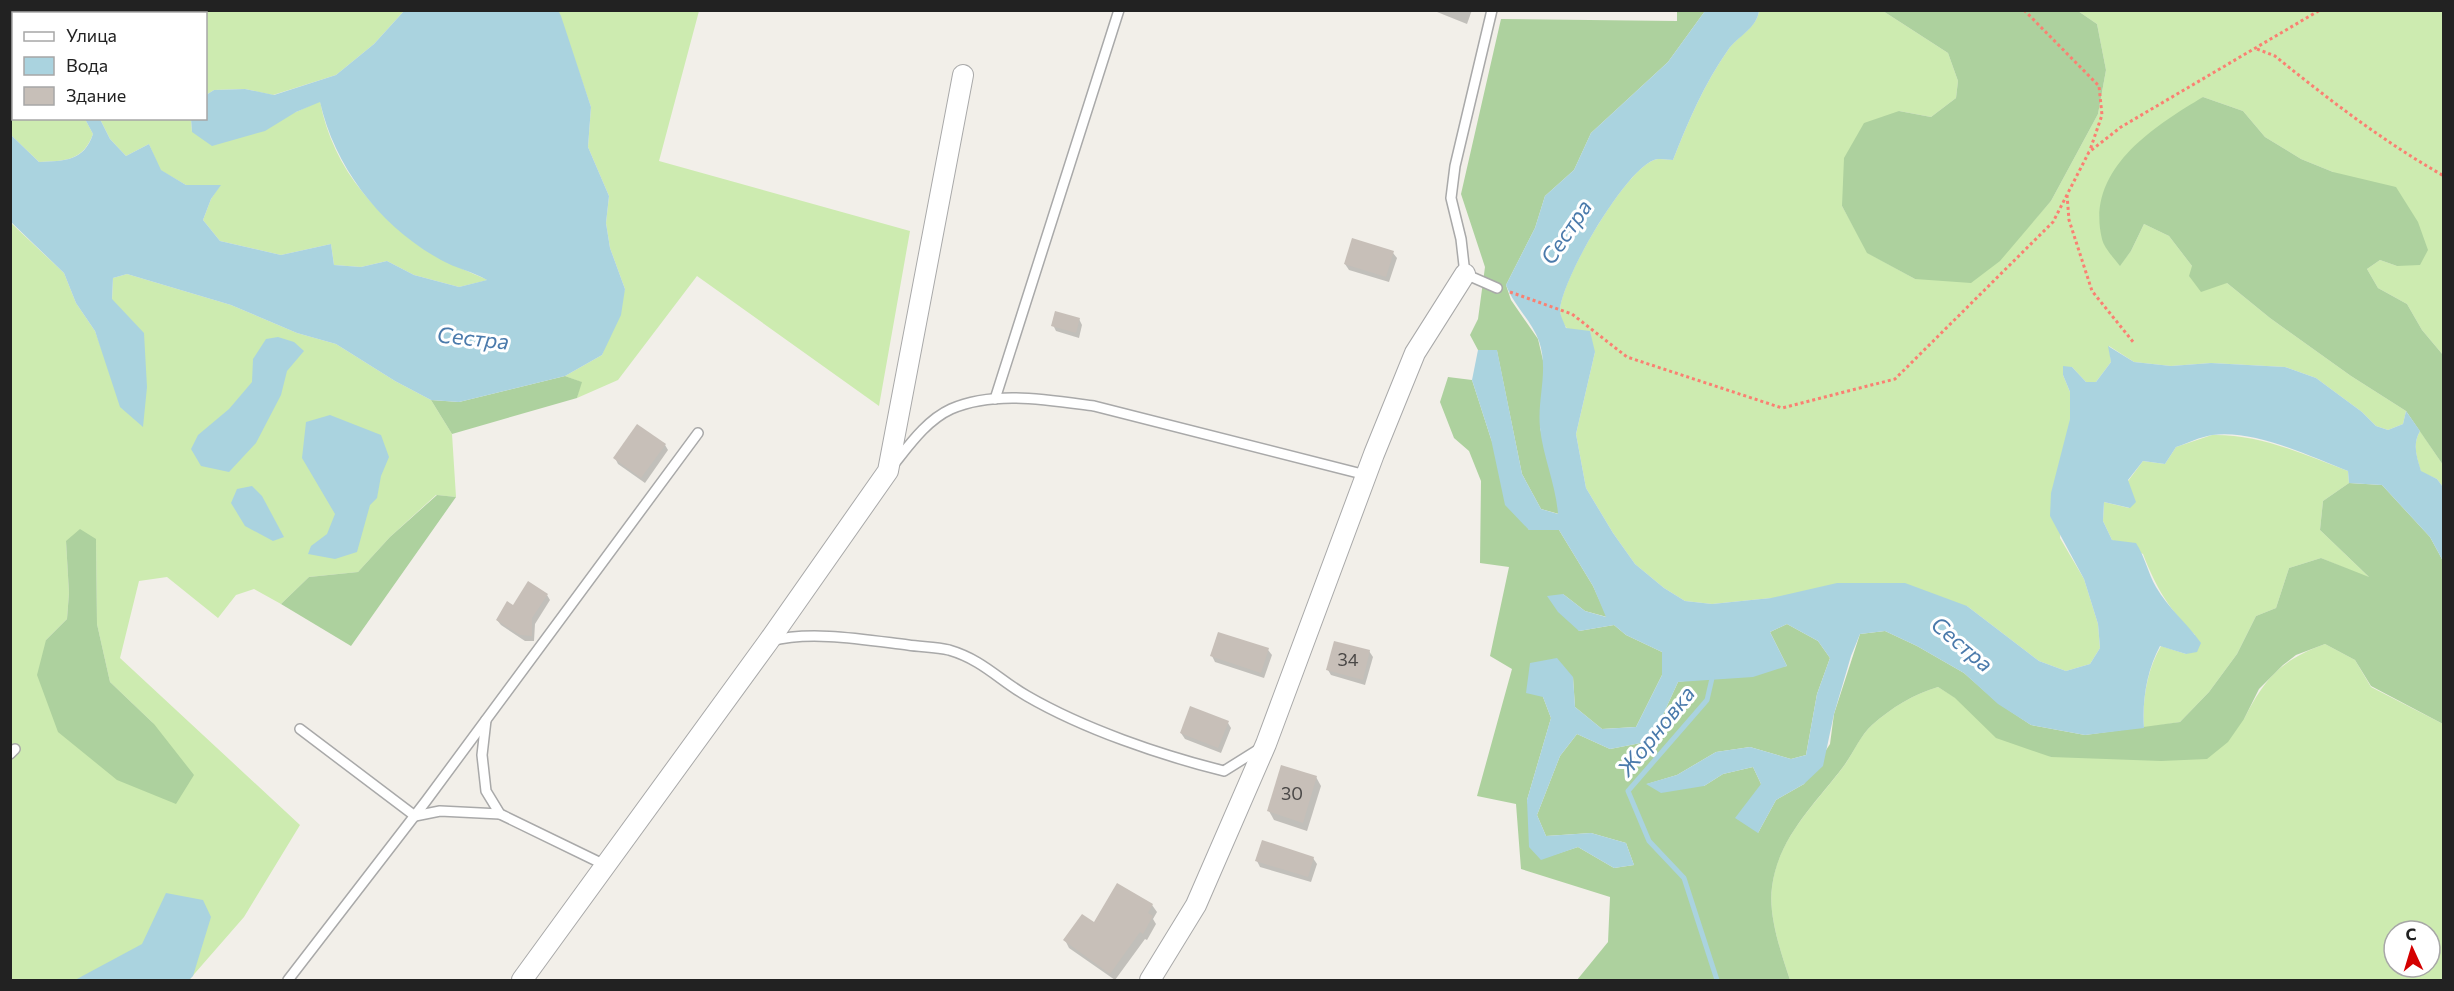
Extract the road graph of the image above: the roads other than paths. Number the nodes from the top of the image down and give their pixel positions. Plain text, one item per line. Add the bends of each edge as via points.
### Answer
1 (1119, 10) edge
2 (1492, 10) edge
3 (963, 75) dead end
4 (1465, 274) junction
5 (1497, 288) road end
6 (995, 399) junction
7 (698, 433) dead end
8 (888, 471) junction
9 (1366, 475) junction
10 (768, 642) junction
11 (487, 719) junction
12 (300, 729) dead end
13 (1266, 744) junction
14 (500, 814) junction
15 (415, 816) junction
16 (607, 866) junction
17 (288, 981) edge
18 (522, 981) edge
19 (1150, 981) edge

1 - 6 lane
2 - 4 lane via 1451,198
3 - 8 street
4 - 5 lane
4 - 9 street via 1415,353
6 - 8 lane via 951,410 920,432
6 - 9 lane via 1094,406
7 - 11 lane
8 - 10 street
9 - 13 street
10 - 13 lane via 811,637 949,650 986,666 1026,696 1100,730 1181,760 1224,771
10 - 16 street
11 - 14 lane via 482,755 486,790
11 - 15 lane
12 - 15 lane
13 - 19 street via 1196,905
14 - 15 lane via 440,811
14 - 16 lane
15 - 17 lane
16 - 18 street

